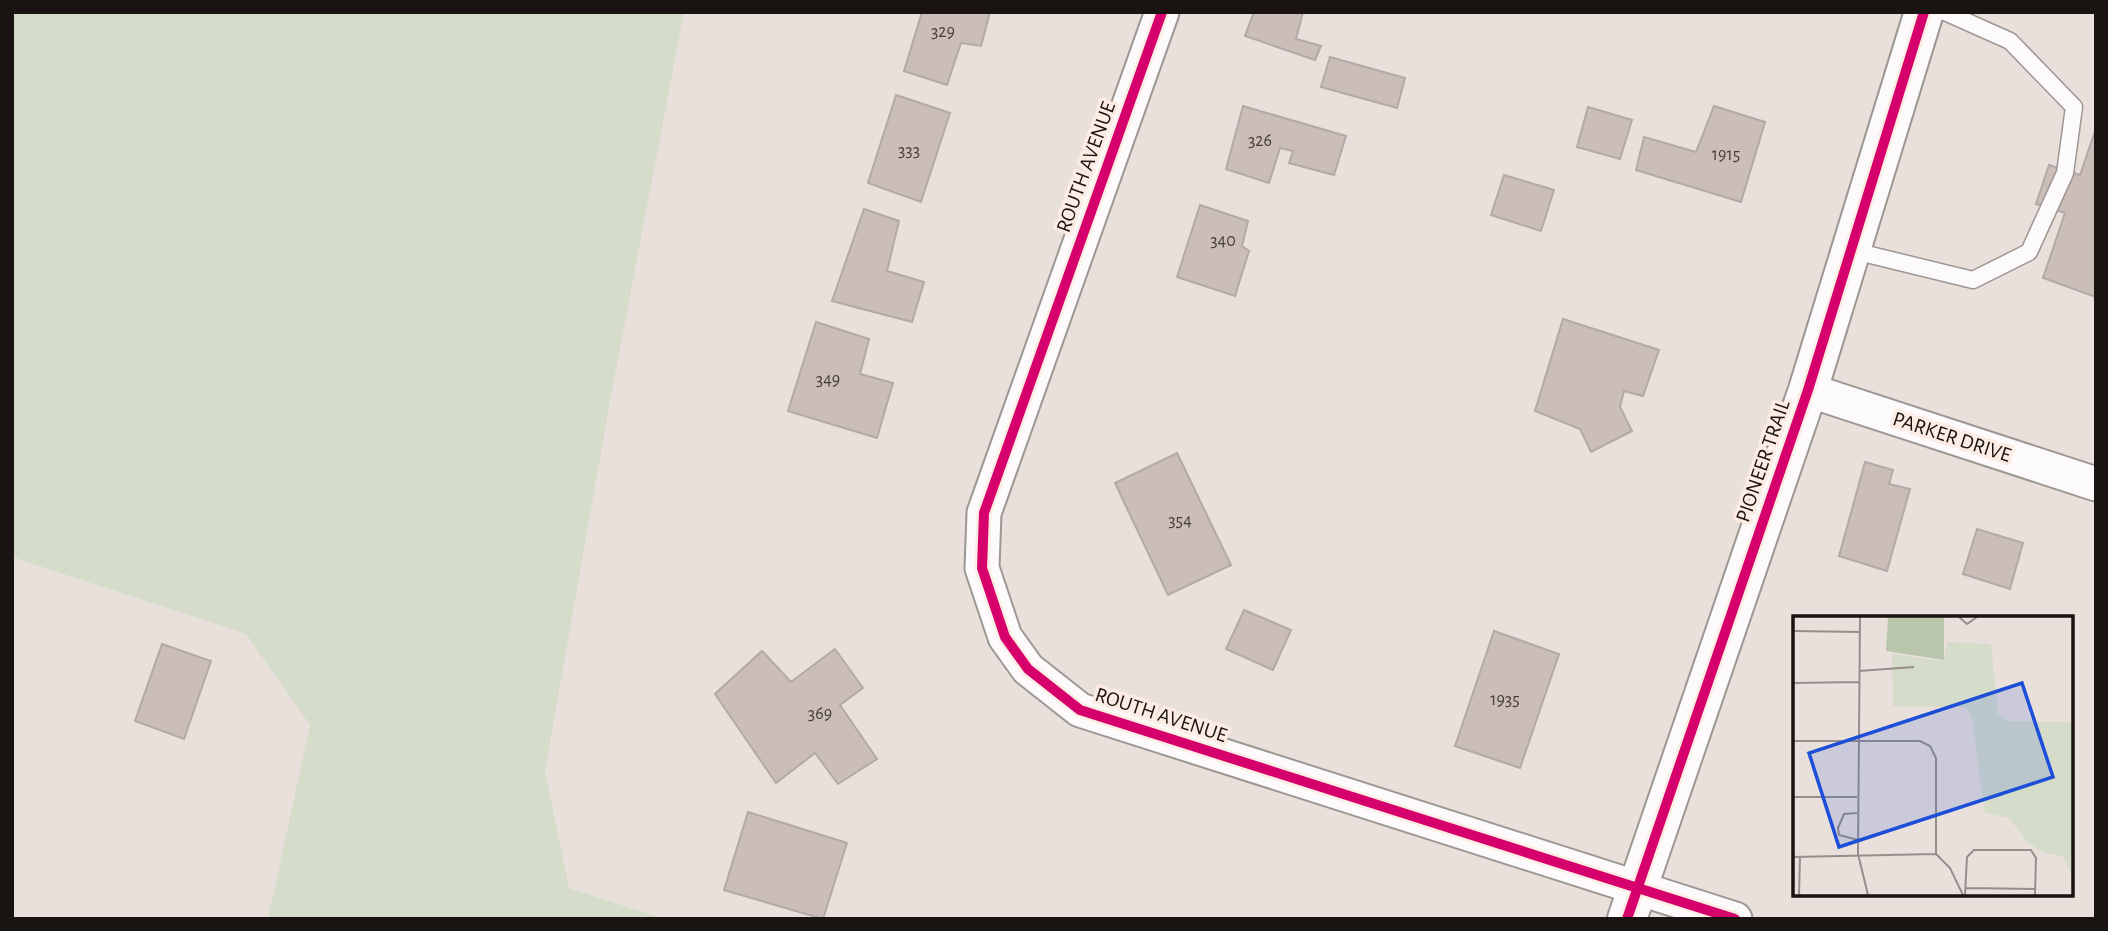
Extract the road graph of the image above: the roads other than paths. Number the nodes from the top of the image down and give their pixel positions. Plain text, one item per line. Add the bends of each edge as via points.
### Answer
1 (1162, 12) edge
2 (1924, 12) edge
3 (1945, 12) edge
4 (1850, 250) junction
5 (1808, 390) junction
6 (2096, 484) edge
7 (1632, 903) edge
8 (1735, 919) edge

1 - 7 street, ROUTH AVENUE via 984,513 982,568 1005,637 1028,669 1080,710
2 - 4 street, PIONEER TRAIL
3 - 4 lane via 2010,41 2074,107 2065,173 2029,253 1973,280
4 - 5 street, PIONEER TRAIL
5 - 6 street, PARKER DRIVE
5 - 7 street, PIONEER TRAIL
7 - 8 street, ROUTH AVENUE

